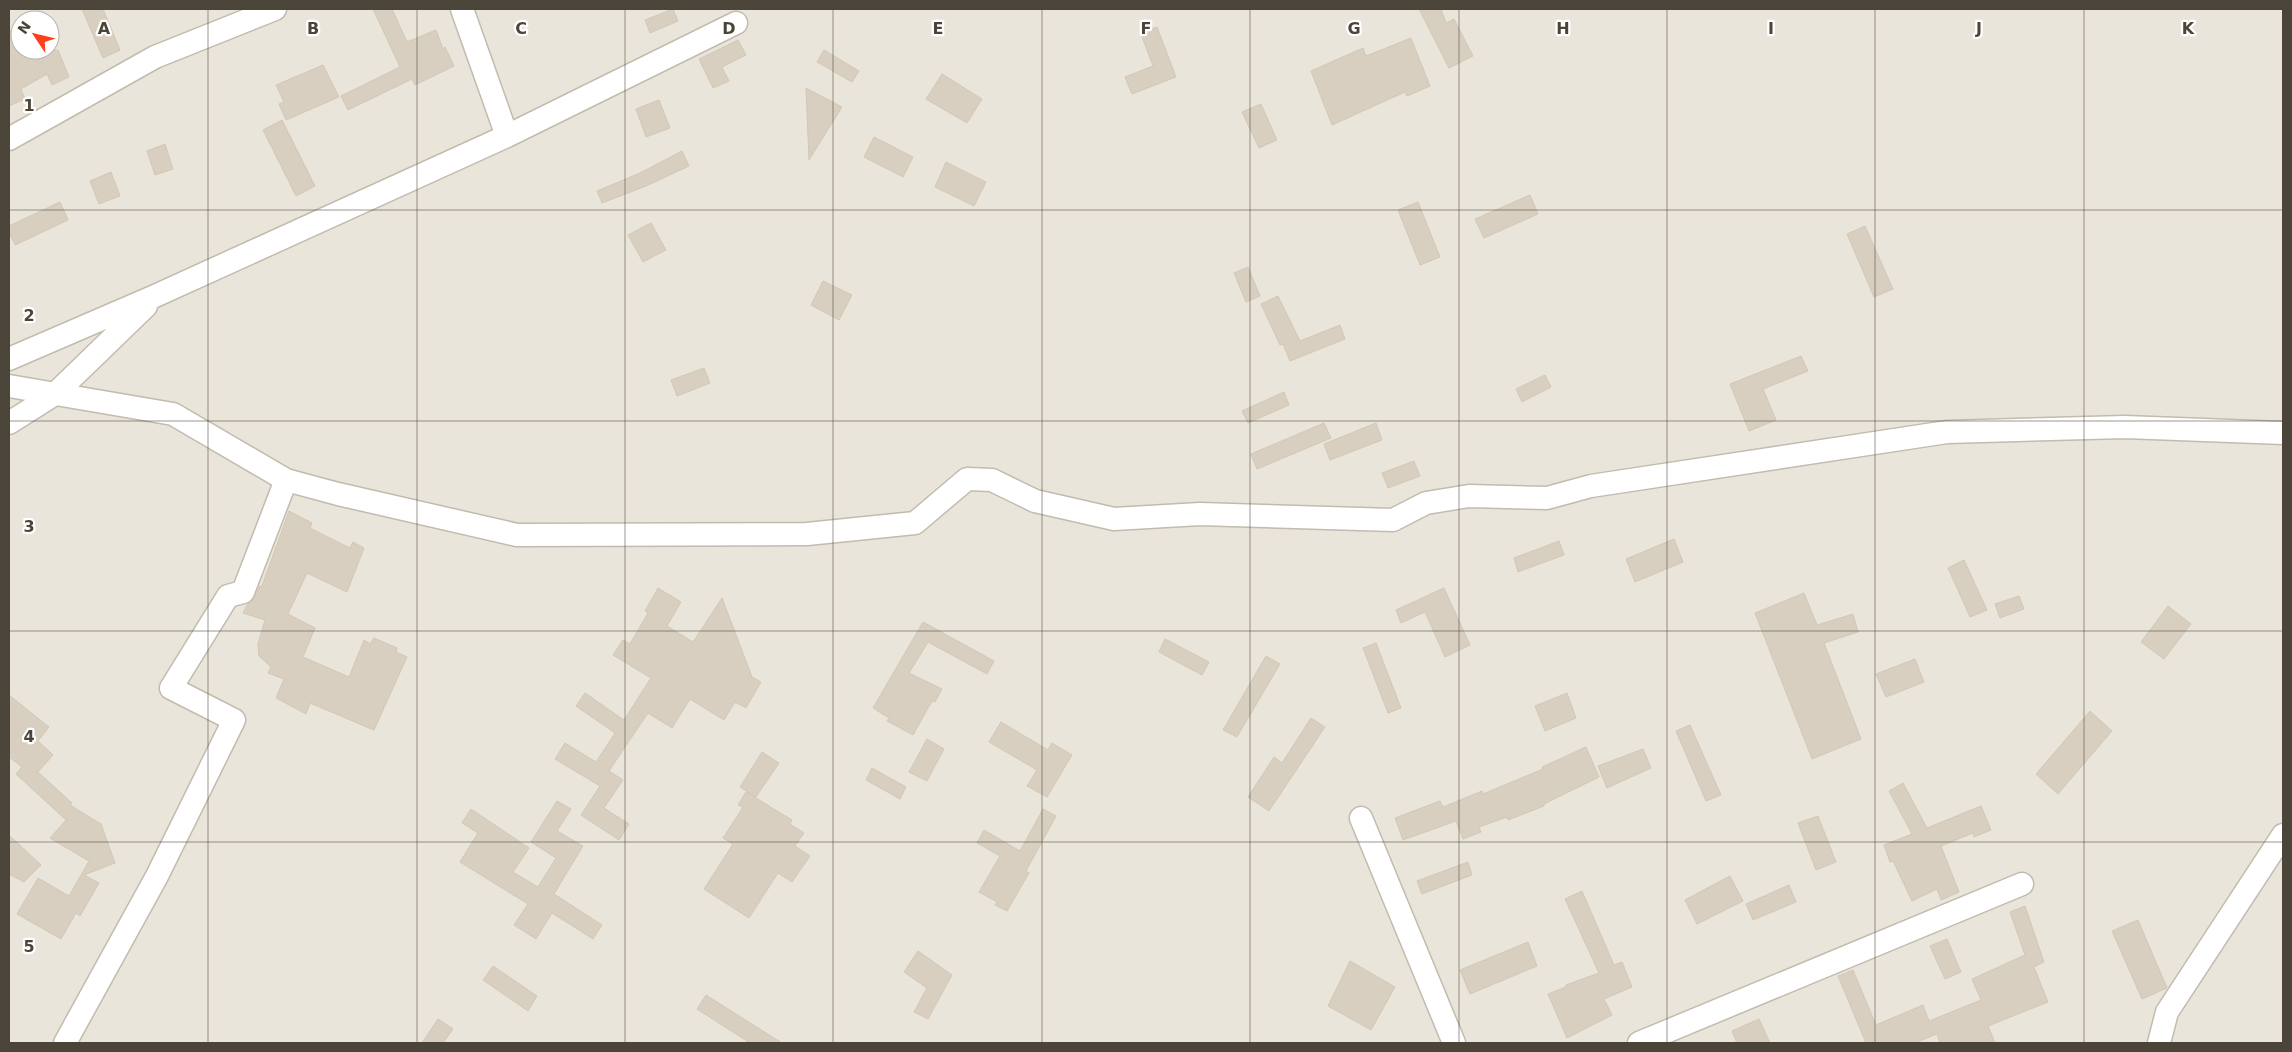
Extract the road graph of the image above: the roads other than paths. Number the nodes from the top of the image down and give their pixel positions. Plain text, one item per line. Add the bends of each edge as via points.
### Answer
1 (275, 9) edge
2 (462, 9) edge
3 (736, 23) dead end
4 (508, 136) junction
5 (9, 139) edge
6 (155, 296) junction
7 (9, 359) edge
8 (9, 386) edge
9 (56, 394) junction
10 (9, 424) edge
11 (2283, 433) edge
12 (286, 480) junction
13 (1361, 818) dead end
14 (2283, 835) edge
15 (2022, 884) dead end
16 (65, 1043) edge
17 (1454, 1043) edge
18 (1639, 1043) edge
19 (2159, 1043) edge

1 - 5 street via 155,57
2 - 4 street
3 - 4 street
4 - 6 street
6 - 7 street
6 - 9 street
8 - 9 street
9 - 10 street
9 - 12 street via 173,414
11 - 12 street via 2125,427 1947,432 1591,486 1547,498 1469,496 1426,503 1393,520 1200,514 1114,519 1035,500 992,480 967,479 915,523 807,534 517,535
12 - 16 street via 243,592 228,596 171,688 234,720 157,876
13 - 17 street
14 - 19 street via 2167,1012
15 - 18 street

